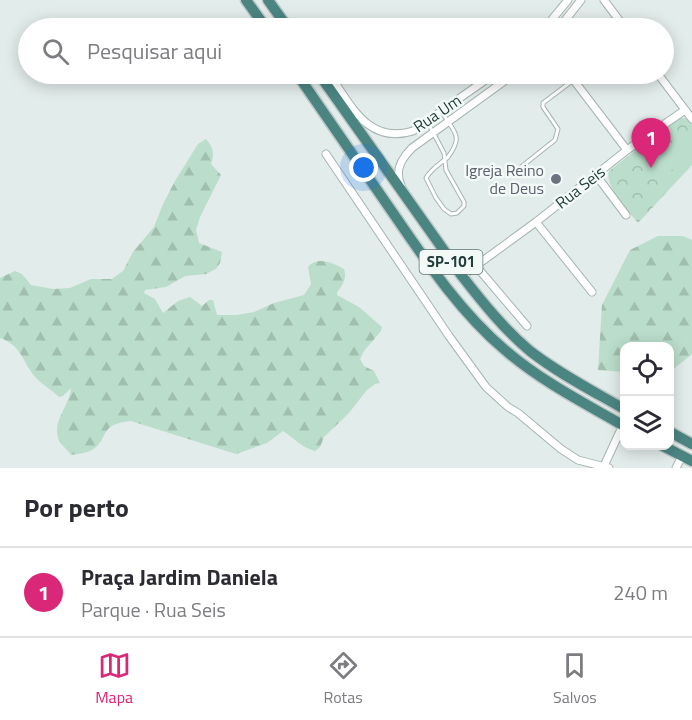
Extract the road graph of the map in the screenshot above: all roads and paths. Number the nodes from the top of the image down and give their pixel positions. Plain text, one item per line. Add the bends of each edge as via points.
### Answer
1 (246, 0) edge
2 (268, 0) edge
3 (568, 0) edge
4 (581, 0) edge
5 (604, 0) edge
6 (259, 18) edge
7 (281, 18) edge
8 (553, 18) edge
9 (567, 18) edge
10 (618, 18) edge
11 (304, 84) edge
12 (326, 84) edge
13 (336, 84) edge
14 (480, 84) edge
15 (500, 84) edge
16 (563, 84) edge
17 (577, 84) edge
18 (666, 84) edge
19 (685, 110) junction
20 (441, 111) junction
21 (692, 119) edge
22 (427, 121) junction
23 (448, 122) junction
24 (434, 132) junction
25 (627, 150) junction
26 (326, 154) dead end
27 (446, 159) junction
28 (516, 171) dead end
29 (596, 175) junction
30 (406, 198) junction
31 (626, 215) dead end
32 (536, 222) junction
33 (477, 266) junction
34 (462, 276) junction
35 (592, 292) dead end
36 (527, 326) dead end
37 (620, 407) edge
38 (620, 423) edge
39 (620, 434) edge
40 (674, 435) edge
41 (692, 444) edge
42 (671, 450) edge
43 (687, 458) edge
44 (606, 467) edge
45 (676, 468) edge

1 - 6 highway
2 - 7 highway
3 - 8 street
4 - 9 street
5 - 10 street
11 - 38 highway, SP-101 via 424,259 479,325 505,350 556,387
12 - 30 highway, SP-101
13 - 22 street, Rua Um via 361,119 387,135 413,131
14 - 20 street, Rua Um
15 - 23 street
16 - 28 lane via 543,103 558,135
17 - 25 street
18 - 19 street
19 - 21 street
19 - 25 street, Rua Seis
20 - 22 street, Rua Um
20 - 23 lane
22 - 24 lane
23 - 24 street
23 - 27 lane via 458,139
24 - 27 lane
24 - 30 street via 403,156 398,179
25 - 29 street, Rua Seis
26 - 44 street via 486,387 561,449 578,460
27 - 27 lane via 446,170 465,202 457,213 451,214 444,210 426,178
29 - 31 street
29 - 32 street, Rua Seis
30 - 34 highway, SP-101
32 - 33 street, Rua Seis
32 - 35 street
33 - 34 street, Rua Seis
33 - 36 street
34 - 37 highway, SP-101 via 488,309 531,351
39 - 44 street
40 - 41 highway
42 - 43 highway
43 - 45 street

